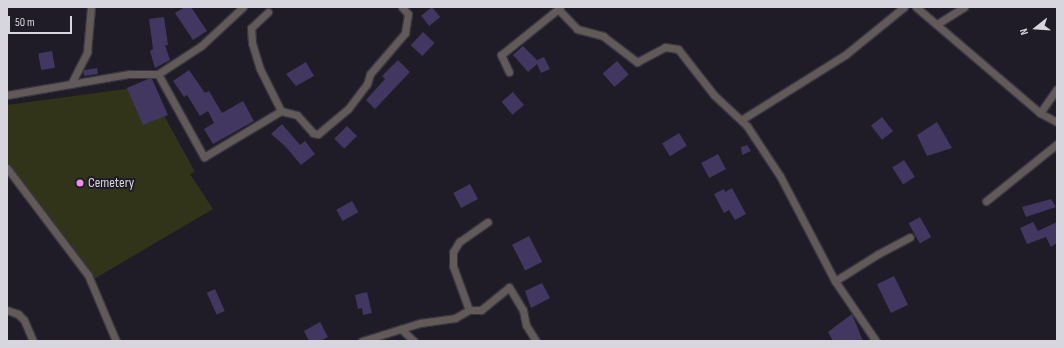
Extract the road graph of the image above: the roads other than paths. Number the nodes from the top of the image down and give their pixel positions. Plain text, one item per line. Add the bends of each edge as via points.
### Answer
1 (91, 7) edge
2 (243, 7) edge
3 (402, 7) edge
4 (904, 7) edge
5 (916, 7) edge
6 (964, 7) edge
7 (559, 8) edge
8 (268, 12) dead end
9 (937, 24) junction
10 (509, 72) dead end
11 (158, 74) junction
12 (71, 84) junction
13 (1057, 89) edge
14 (7, 95) edge
15 (280, 110) junction
16 (1040, 113) junction
17 (741, 120) junction
18 (1057, 122) edge
19 (1057, 144) edge
20 (7, 168) edge
21 (986, 201) dead end
22 (488, 222) dead end
23 (910, 237) dead end
24 (835, 281) junction
25 (7, 310) edge
26 (469, 310) junction
27 (401, 329) junction
28 (33, 341) edge
29 (116, 341) edge
30 (362, 341) edge
31 (414, 341) edge
32 (536, 341) edge
33 (876, 341) edge

1 - 12 street via 88,52
2 - 11 street via 201,46
3 - 15 street via 408,14 405,33 370,74 368,84 348,109 324,130 318,134 313,133 297,116
4 - 17 street via 845,55
5 - 9 street
6 - 9 street
7 - 10 street via 501,55
7 - 17 street via 577,29 603,36 637,62 665,47 678,49 714,95
8 - 15 street via 251,28 252,43 260,69
9 - 16 street
11 - 12 street via 129,74
11 - 15 street via 204,157
12 - 14 street
13 - 16 street
16 - 18 street
17 - 24 street via 748,126 780,176
19 - 21 street
20 - 29 street via 88,275
22 - 26 street via 459,242 452,252 454,266
23 - 24 street
24 - 33 street
25 - 28 street via 18,314 24,320
26 - 27 street via 455,318
26 - 32 street via 481,310 509,287 523,310 526,325
27 - 30 street
27 - 31 street

